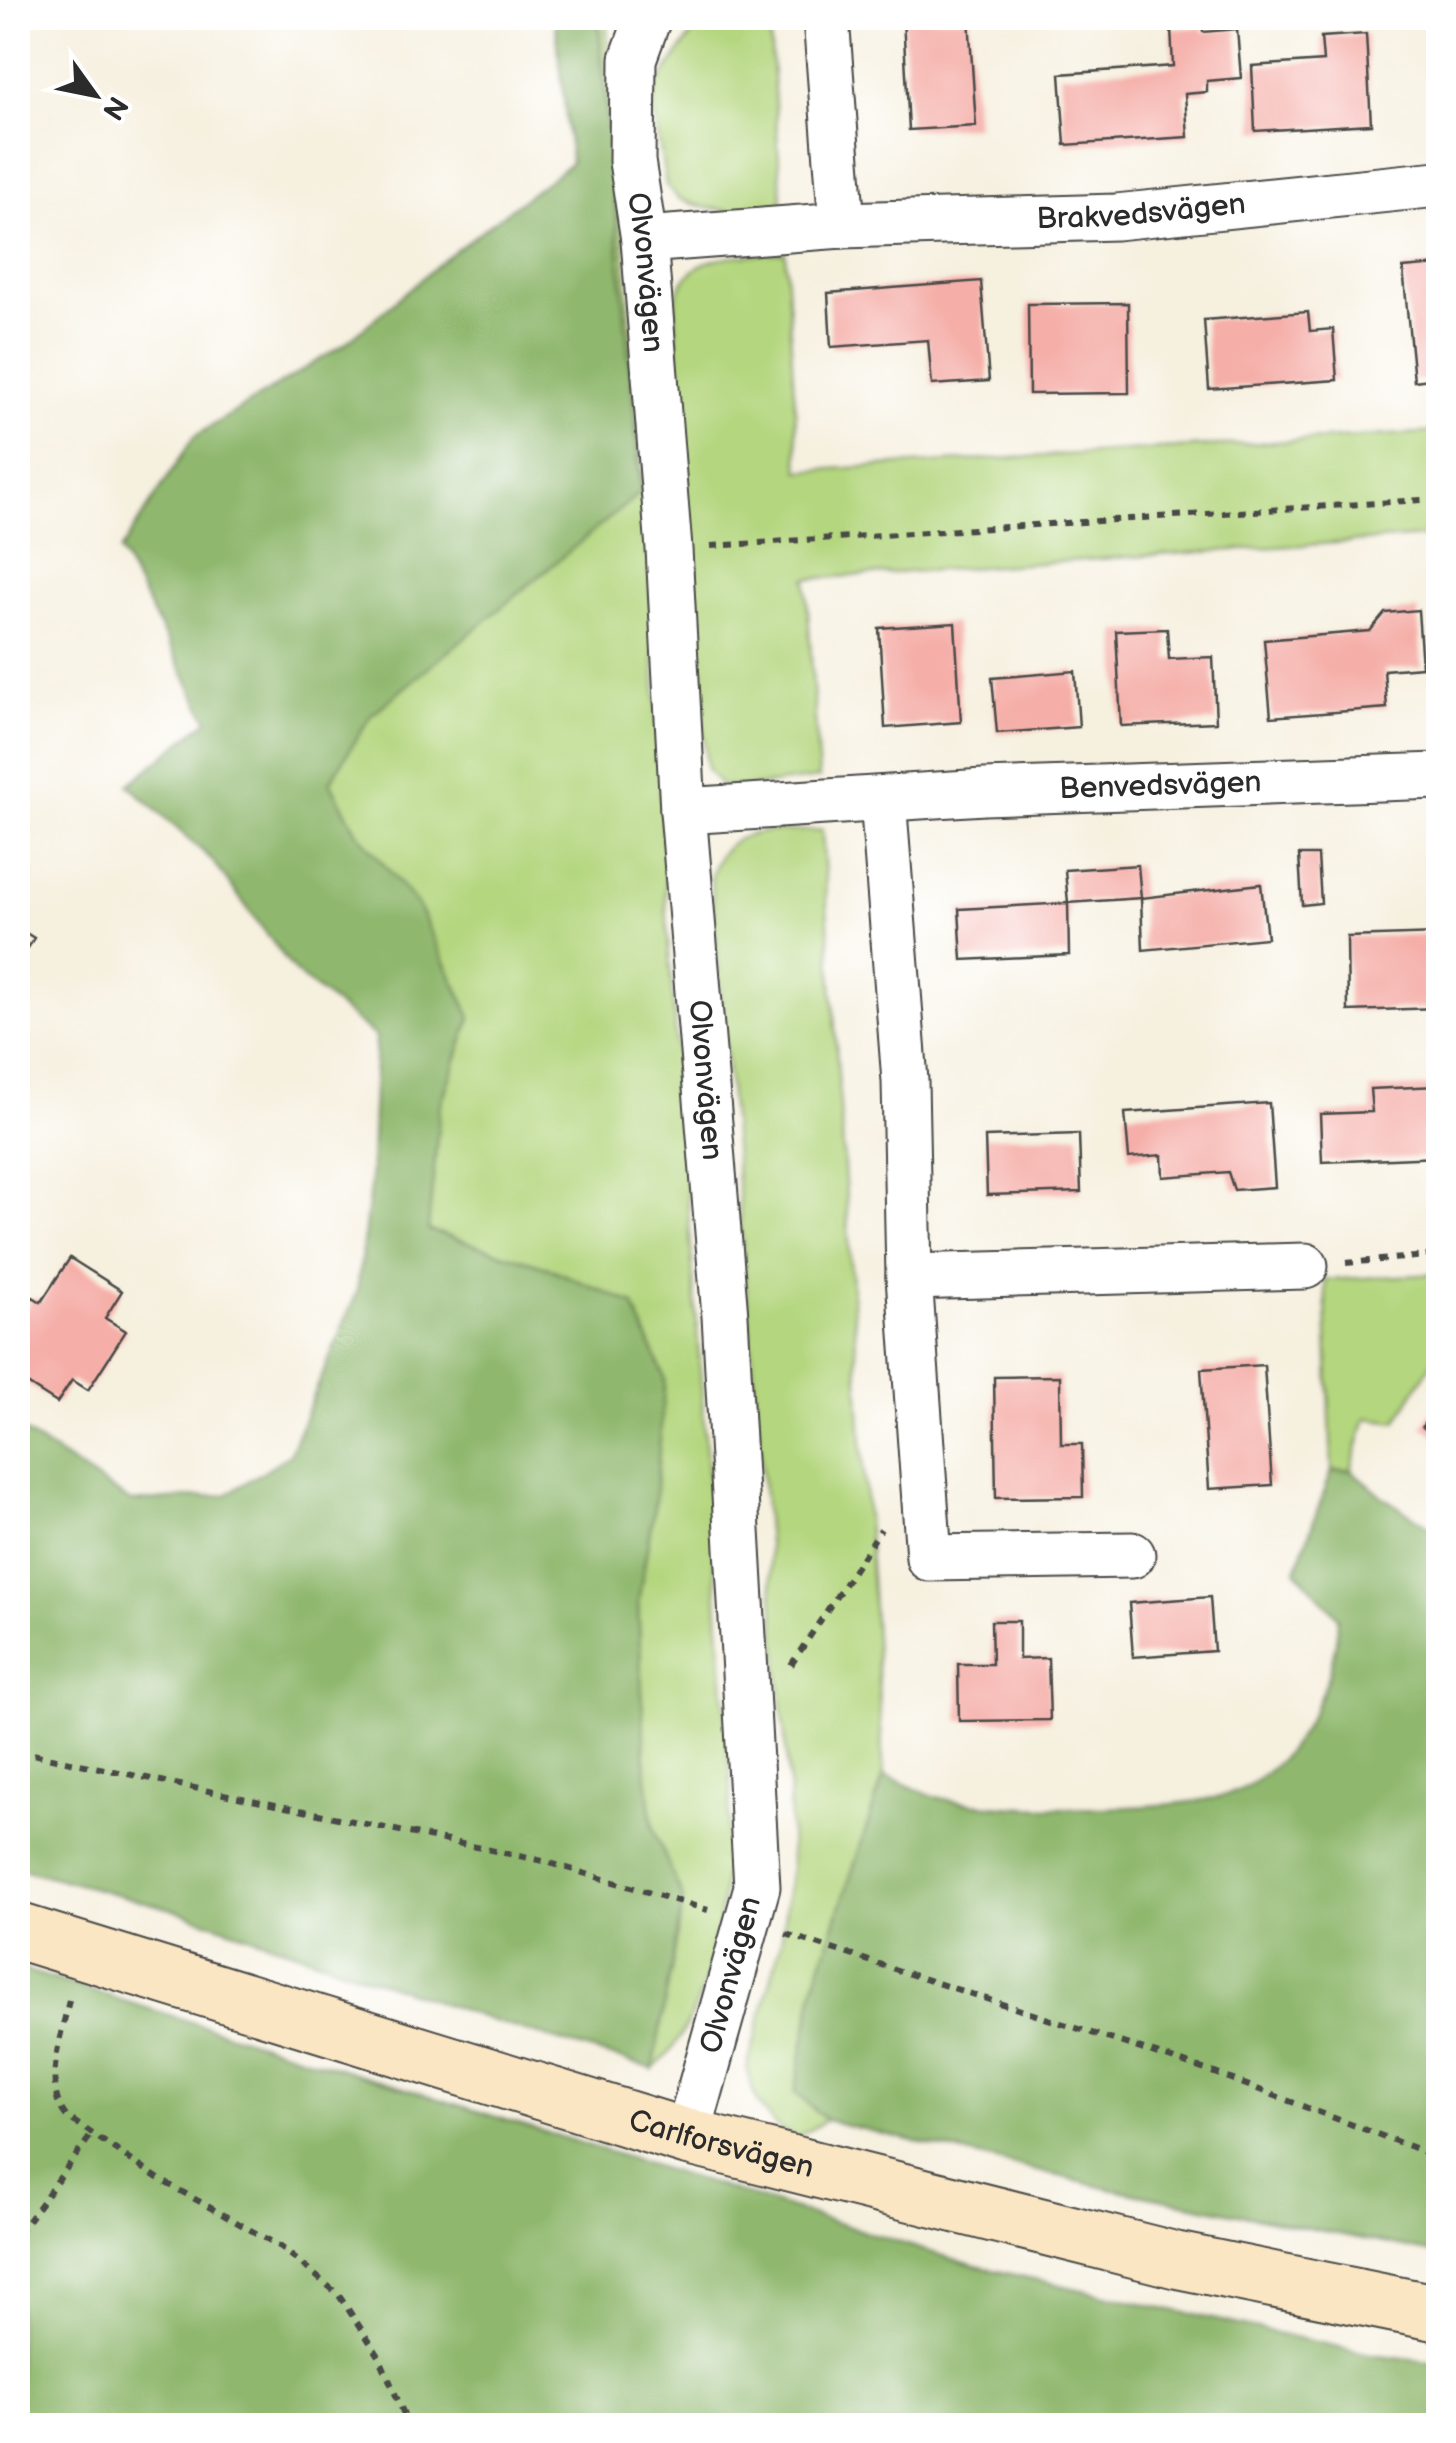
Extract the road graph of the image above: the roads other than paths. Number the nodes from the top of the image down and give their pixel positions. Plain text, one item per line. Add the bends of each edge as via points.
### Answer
1 (648, 18) edge
2 (826, 18) edge
3 (1438, 184) edge
4 (842, 224) junction
5 (644, 240) junction
6 (1438, 776) edge
7 (884, 799) junction
8 (682, 811) junction
9 (1305, 1266) road end
10 (909, 1277) junction
11 (1132, 1555) dead end
12 (18, 1931) edge
13 (687, 2137) junction
14 (1438, 2312) edge

1 - 5 street, Olvonvägen via 633,59 632,160
2 - 4 street
3 - 4 street, Brakvedsvägen via 1116,216
4 - 5 street, Brakvedsvägen
5 - 8 street, Olvonvägen
6 - 7 street, Benvedsvägen
7 - 8 street, Benvedsvägen
7 - 10 street via 905,1081
8 - 13 street, Olvonvägen via 725,1316 757,1887
9 - 10 street
10 - 11 street via 929,1558
12 - 13 street, Carlforsvägen
13 - 14 street, Carlforsvägen via 1176,2260

